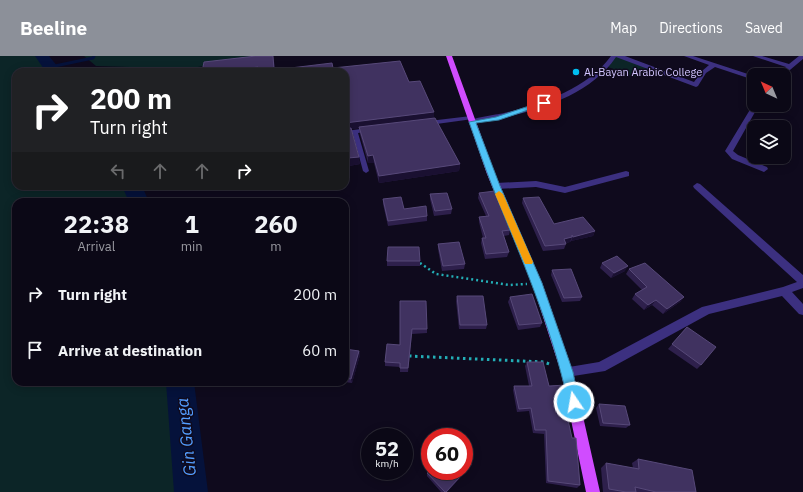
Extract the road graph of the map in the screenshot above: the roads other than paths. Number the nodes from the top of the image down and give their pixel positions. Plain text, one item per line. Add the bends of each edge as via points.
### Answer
1 (449, 56) edge
2 (614, 56) edge
3 (619, 56) edge
4 (687, 56) edge
5 (756, 56) edge
6 (803, 56) edge
7 (714, 65) junction
8 (791, 67) joint
9 (747, 76) edge
10 (752, 112) edge
11 (472, 120) junction
12 (424, 123) edge
13 (378, 129) edge
14 (355, 132) junction
15 (349, 133) edge
16 (764, 169) dead end
17 (366, 171) dead end
18 (626, 174) dead end
19 (496, 186) junction
20 (697, 186) dead end
21 (803, 283) edge
22 (784, 291) junction
23 (803, 311) edge
24 (567, 372) junction
25 (593, 492) edge

1 - 11 main road
2 - 11 street via 599,75 556,98 497,118
3 - 7 street via 696,85 704,72
4 - 7 street
5 - 8 street
6 - 8 street
7 - 9 street
10 - 16 street via 729,151 735,157
11 - 12 lane
11 - 19 main road
13 - 14 lane
14 - 15 lane
14 - 17 lane
18 - 19 street via 565,190 536,184
19 - 24 main road via 537,283
20 - 21 street
21 - 22 street
22 - 23 street
22 - 24 street via 706,310 601,367
24 - 25 main road

